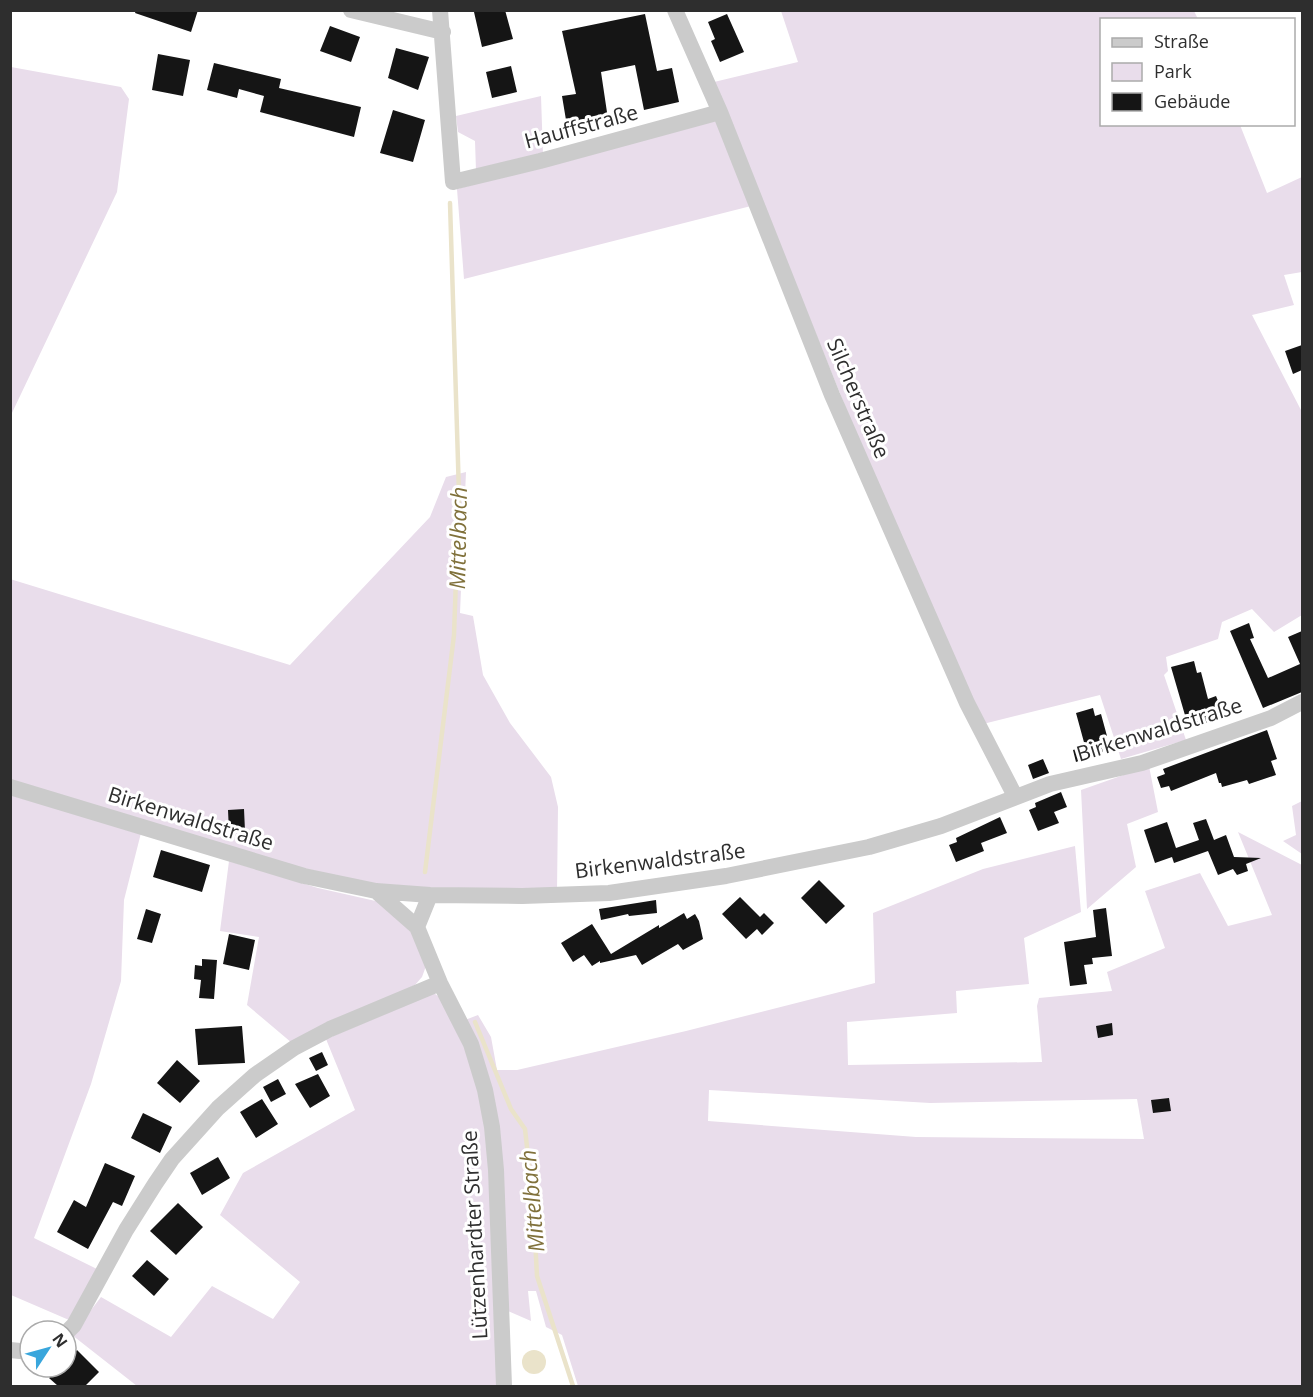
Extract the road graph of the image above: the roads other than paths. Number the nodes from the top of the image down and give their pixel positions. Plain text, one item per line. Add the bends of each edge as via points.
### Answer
1 (351, 10) edge
2 (440, 10) edge
3 (675, 10) edge
4 (443, 32) junction
5 (720, 112) junction
6 (1302, 702) edge
7 (10, 787) edge
8 (1015, 796) junction
9 (376, 891) junction
10 (430, 896) junction
11 (417, 927) junction
12 (440, 983) junction
13 (77, 1319) edge
14 (504, 1386) edge

1 - 4 street
2 - 4 street
3 - 5 street, Silcherstraße
4 - 5 street, Hauffstraße via 453,182
5 - 8 street, Silcherstraße via 832,395 967,703
6 - 8 street, Birkenwaldstraße via 1271,718 1142,763
7 - 9 street, Birkenwaldstraße via 304,876
8 - 10 street, Birkenwaldstraße via 941,826 869,847 726,876 609,893
9 - 10 street, Birkenwaldstraße
9 - 11 street, Lützenhardter Straße
10 - 11 street
11 - 12 street, Lützenhardter Straße
12 - 13 street via 294,1048 218,1108 160,1176
12 - 14 street, Lützenhardter Straße via 471,1044 492,1127

